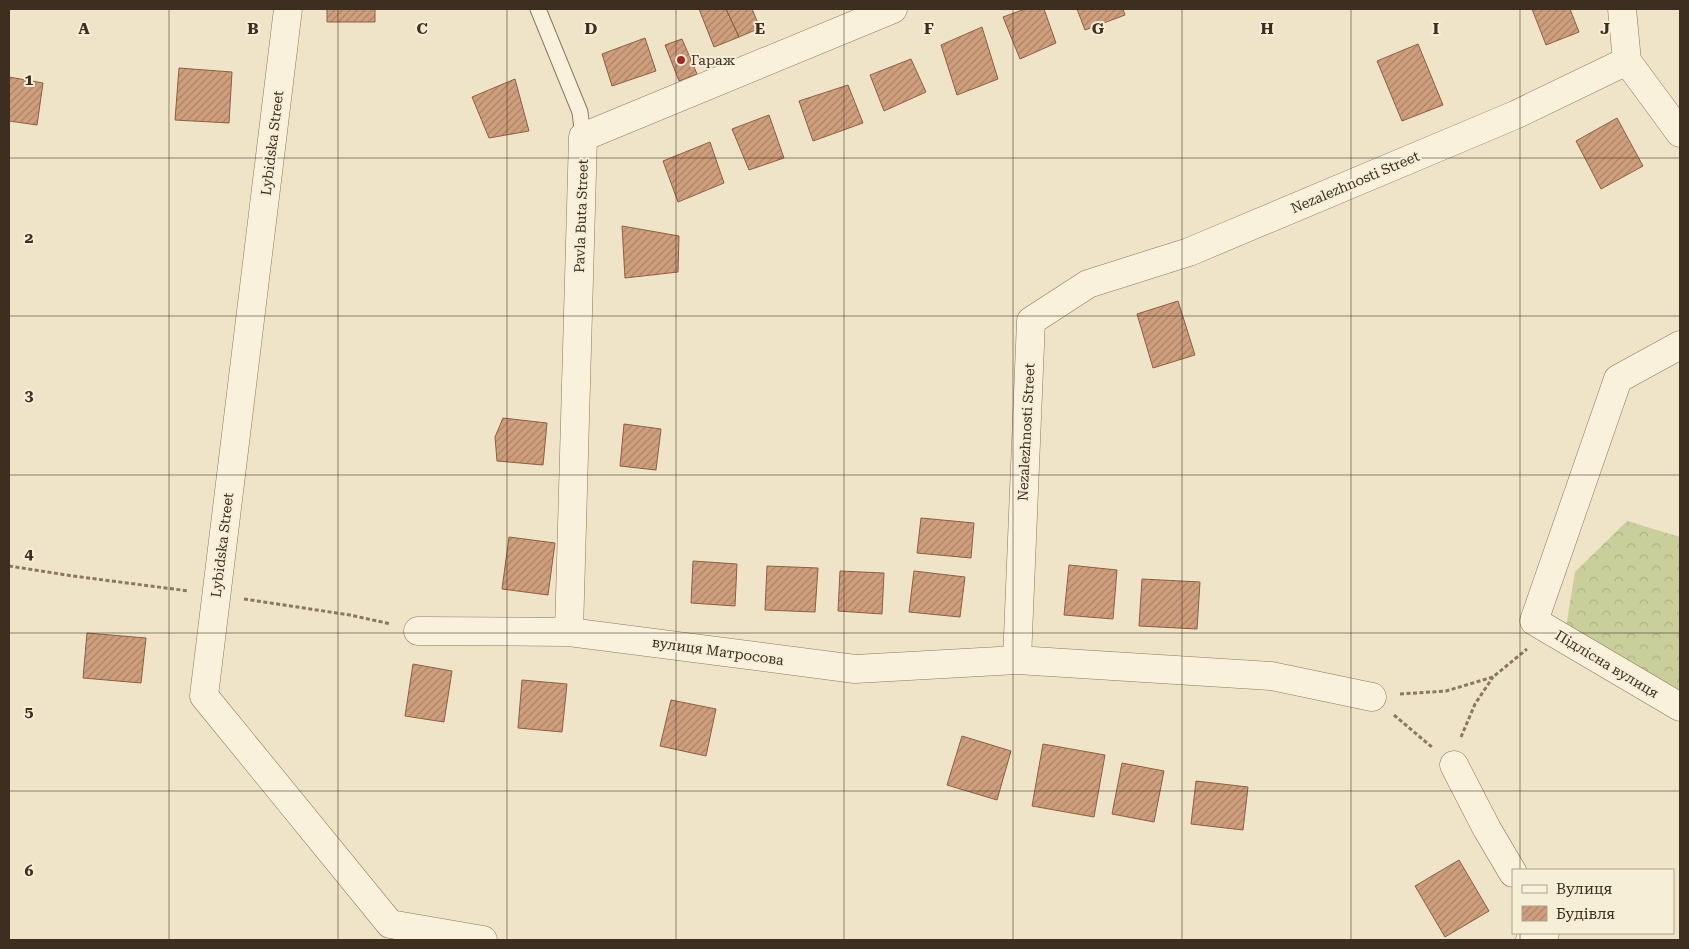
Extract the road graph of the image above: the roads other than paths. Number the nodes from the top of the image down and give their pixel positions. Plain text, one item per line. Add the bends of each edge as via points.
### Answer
1 (288, 9) edge
2 (538, 9) edge
3 (893, 9) edge
4 (1622, 9) edge
5 (1627, 61) junction
6 (1680, 133) edge
7 (583, 137) junction
8 (1680, 345) edge
9 (418, 631) dead end
10 (569, 632) junction
11 (1017, 660) junction
12 (1372, 697) road end
13 (1680, 707) edge
14 (1454, 765) road end
15 (1512, 871) edge
16 (1544, 934) edge
17 (483, 940) edge
18 (1530, 940) edge

1 - 17 street, Lybidska Street via 204,696 390,924
2 - 7 lane via 580,112
3 - 7 street
4 - 5 street
5 - 6 street
5 - 11 street, Nezalezhnosti Street via 1515,115 1190,252 1088,284 1031,321
7 - 10 street, Pavla Buta Street
8 - 13 street, Підлісна вулиця via 1618,379 1534,621
9 - 10 street, вулиця Матросова
10 - 11 street, вулиця Матросова via 855,669
11 - 12 street via 1271,676
14 - 15 street
16 - 18 street

